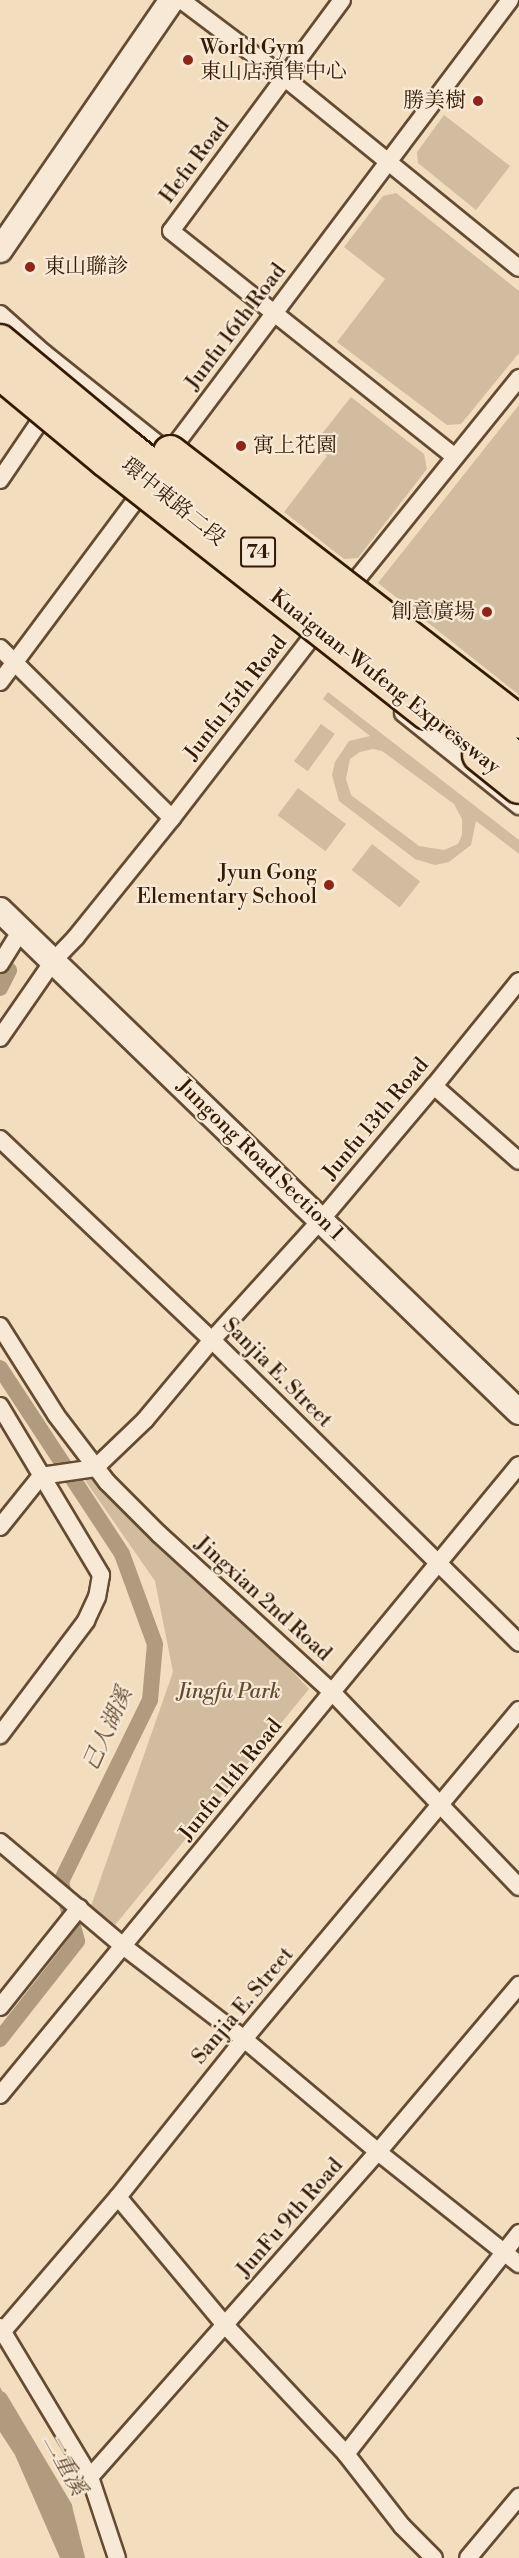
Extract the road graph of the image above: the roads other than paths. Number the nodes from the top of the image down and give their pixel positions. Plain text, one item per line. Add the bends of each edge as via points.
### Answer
1 (172, 0) edge
2 (181, 0) edge
3 (342, 0) edge
4 (510, 0) edge
5 (285, 78) junction
6 (389, 163) junction
7 (0, 250) edge
8 (519, 268) edge
9 (0, 314) edge
10 (273, 314) junction
11 (0, 341) edge
12 (0, 373) edge
13 (519, 378) edge
14 (0, 384) edge
15 (40, 421) junction
16 (170, 452) junction
17 (455, 457) junction
18 (0, 480) edge
19 (134, 501) junction
20 (354, 581) junction
21 (342, 598) junction
22 (310, 639) junction
23 (0, 648) edge
24 (16, 663) junction
25 (0, 682) edge
26 (519, 722) edge
27 (519, 736) edge
28 (519, 760) edge
29 (519, 787) edge
30 (519, 806) edge
31 (172, 818) junction
32 (0, 910) edge
33 (21, 930) junction
34 (54, 960) junction
35 (0, 964) edge
36 (519, 981) edge
37 (0, 1038) edge
38 (434, 1086) junction
39 (0, 1139) edge
40 (519, 1161) edge
41 (321, 1220) junction
42 (0, 1326) edge
43 (212, 1340) junction
44 (0, 1406) edge
45 (519, 1412) edge
46 (519, 1465) edge
47 (94, 1468) junction
48 (41, 1476) junction
49 (0, 1527) edge
50 (437, 1563) junction
51 (519, 1643) edge
52 (332, 1692) junction
53 (519, 1710) edge
54 (0, 1735) edge
55 (441, 1805) junction
56 (0, 1842) edge
57 (519, 1887) edge
58 (79, 1908) junction
59 (123, 1946) junction
60 (519, 1985) edge
61 (0, 2007) edge
62 (244, 2039) junction
63 (0, 2095) edge
64 (378, 2152) junction
65 (118, 2197) junction
66 (519, 2233) edge
67 (503, 2252) junction
68 (519, 2264) edge
69 (226, 2326) junction
70 (1, 2329) edge
71 (346, 2454) junction
72 (90, 2477) junction
73 (519, 2497) edge
74 (117, 2558) edge
75 (434, 2558) edge
76 (468, 2558) edge

1 - 7 main road
2 - 5 street
3 - 5 street, Hefu Road
4 - 6 street, Junfu 16th Road
5 - 6 street
5 - 10 street, Hefu Road via 171,231
6 - 8 street
6 - 10 street, Junfu 16th Road
9 - 16 street, 環中東路二段
10 - 16 street, Junfu 16th Road
10 - 17 street, Hefu Road
11 - 28 highway, Kuaiguan-Wufeng Expressway / 74, bridge
12 - 29 highway, Kuaiguan-Wufeng Expressway / 74, bridge
13 - 17 street, Junfu 15th Road
14 - 15 street, 環中東路二段
15 - 18 street
15 - 19 street, 環中東路二段
16 - 19 street, Junfu 16th Road
16 - 20 street, 環中東路二段 via 228,484
16 - 21 street, 環中東路二段 via 216,500
16 - 26 highway, 74, bridge
17 - 20 street, Junfu 15th Road
19 - 22 street, 環中東路二段
19 - 24 street, Junfu 16th Road
20 - 21 street, Junfu 15th Road
20 - 27 street, 環中東路二段 via 455,668
21 - 22 street, Junfu 15th Road
21 - 27 street, 環中東路二段
22 - 30 street, 環中東路二段
22 - 31 street, Junfu 15th Road
23 - 24 street
24 - 25 street, Junfu 16th Road
24 - 31 street
31 - 34 street, Junfu 15th Road
32 - 33 main road, Jungong Road Section 1
33 - 34 main road, Jungong Road Section 1
33 - 35 street
34 - 37 street
34 - 41 main road, Jungong Road Section 1
36 - 38 street, Junfu 13th Road
38 - 40 street
38 - 41 street, Junfu 13th Road
39 - 43 street, Sanjia E. Street
41 - 43 street, Junfu 13th Road
41 - 45 main road, Jungong Road Section 1
42 - 47 street, Jingxian 2nd Road via 34,1383
43 - 47 street, Junfu 13th Road via 146,1420
43 - 50 street, Sanjia E. Street
44 - 48 street
46 - 50 street, Junfu 11th Road
47 - 48 street
47 - 52 street, Jingxian 2nd Road via 159,1534
48 - 49 street
48 - 54 street via 101,1575 97,1597 86,1621
50 - 51 street, Sanjia E. Street
50 - 52 street, Junfu 11th Road
52 - 55 street, Jingxian 2nd Road
52 - 59 street, Junfu 11th Road
53 - 55 street, Sanjia E. Street
55 - 57 street, Jingxian 2nd Road
55 - 62 street, Sanjia E. Street
56 - 58 street
58 - 59 street
58 - 61 street
59 - 62 street
59 - 63 street, Junfu 11th Road
60 - 64 street, JunFu 9th Road
62 - 64 street
62 - 65 street, Sanjia E. Street
64 - 67 street
64 - 69 street, JunFu 9th Road
65 - 69 street
65 - 70 street, Sanjia E. Street
66 - 67 street
67 - 68 street
67 - 71 street
69 - 71 street
69 - 72 street, JunFu 9th Road
70 - 72 street
71 - 75 street via 402,2526
72 - 74 street
73 - 76 street

